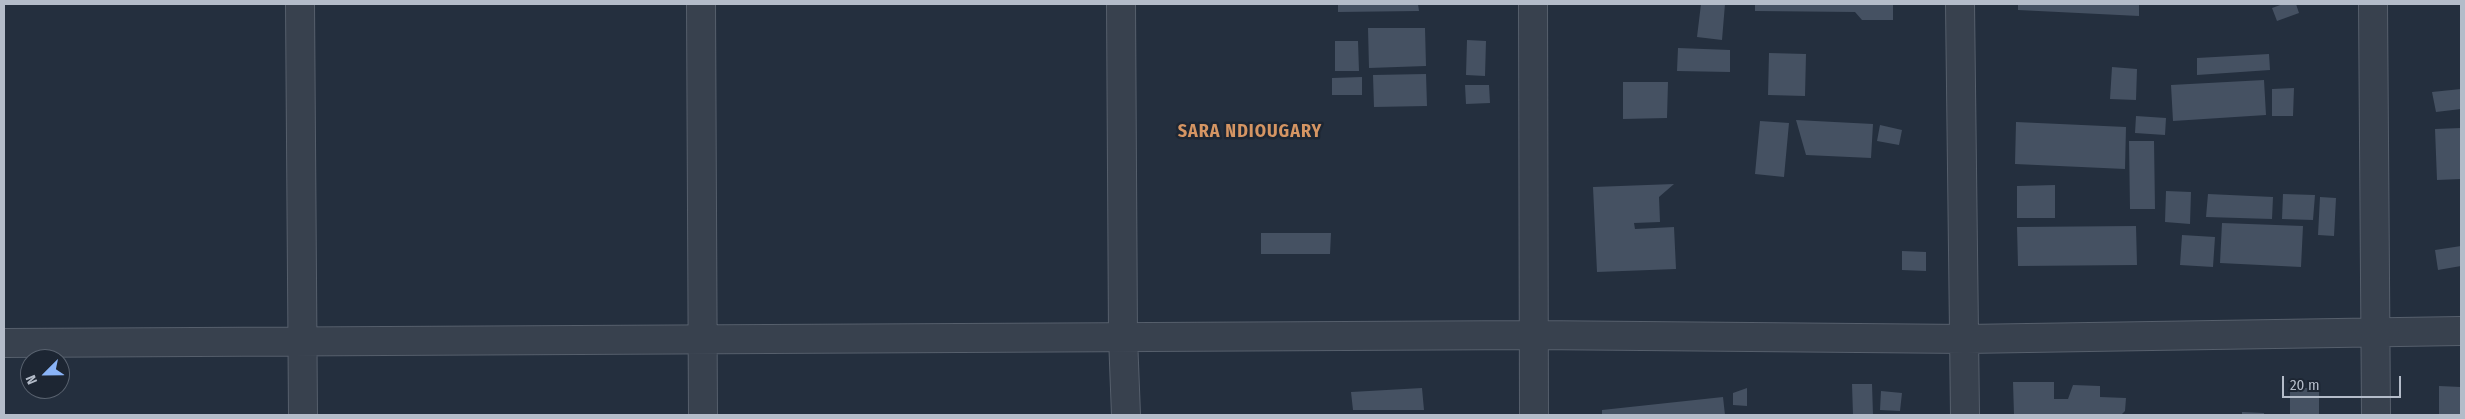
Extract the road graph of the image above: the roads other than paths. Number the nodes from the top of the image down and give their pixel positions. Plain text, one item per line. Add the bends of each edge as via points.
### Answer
1 (300, 4) edge
2 (701, 4) edge
3 (1121, 4) edge
4 (1532, 4) edge
5 (1960, 4) edge
6 (2373, 4) edge
7 (2461, 330) edge
8 (2375, 331) junction
9 (1534, 335) junction
10 (1123, 337) junction
11 (702, 339) junction
12 (1966, 339) junction
13 (302, 341) junction
14 (4, 343) edge
15 (303, 415) edge
16 (702, 415) edge
17 (1126, 415) edge
18 (1534, 415) edge
19 (1965, 415) edge
20 (2376, 415) edge

1 - 13 street
2 - 11 street
3 - 10 street
4 - 9 street
5 - 12 street
6 - 8 street
7 - 8 street
8 - 12 street
8 - 20 street
9 - 10 street
9 - 12 street
9 - 18 street
10 - 11 street
10 - 17 street
11 - 13 street
11 - 16 street
12 - 19 street
13 - 14 street
13 - 15 street

